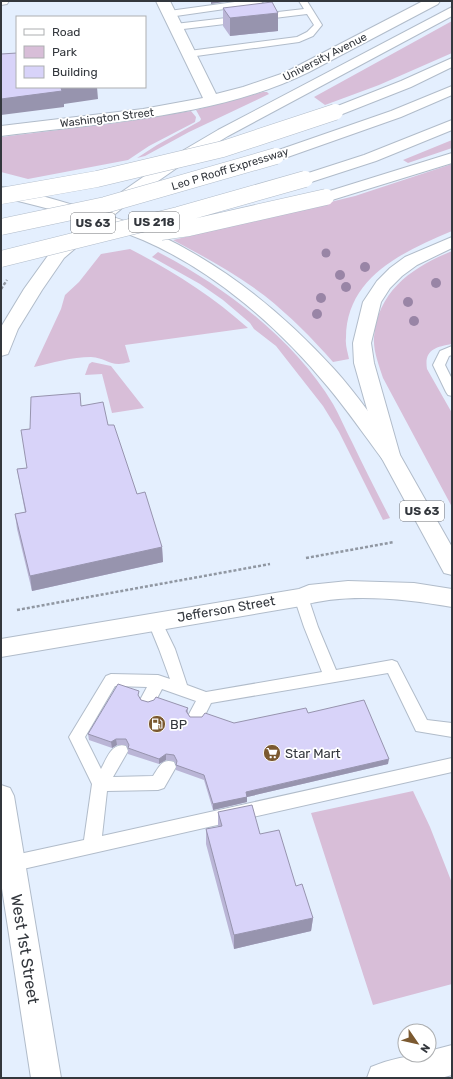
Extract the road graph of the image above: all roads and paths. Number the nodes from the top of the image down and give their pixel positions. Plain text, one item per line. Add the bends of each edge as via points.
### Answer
1 (163, 1) edge
2 (260, 1) edge
3 (303, 1) edge
4 (433, 1) edge
5 (309, 11) junction
6 (452, 11) edge
7 (169, 14) junction
8 (175, 27) junction
9 (189, 54) junction
10 (452, 62) edge
11 (452, 90) edge
12 (212, 101) junction
13 (452, 125) edge
14 (1, 131) edge
15 (452, 158) edge
16 (1, 192) edge
17 (1, 196) edge
18 (98, 219) junction
19 (1, 227) edge
20 (452, 242) edge
21 (41, 250) junction
22 (1, 259) edge
23 (1, 350) edge
24 (452, 350) edge
25 (452, 392) edge
26 (390, 455) junction
27 (393, 546) dead end
28 (306, 558) dead end
29 (270, 564) dead end
30 (452, 567) edge
31 (301, 597) junction
32 (452, 598) edge
33 (17, 610) dead end
34 (154, 622) junction
35 (1, 648) edge
36 (331, 676) junction
37 (158, 681) junction
38 (181, 689) junction
39 (206, 698) junction
40 (148, 700) edge
41 (196, 716) edge
42 (452, 730) edge
43 (120, 751) dead end
44 (452, 765) edge
45 (168, 767) dead end
46 (100, 784) junction
47 (1, 796) edge
48 (92, 846) junction
49 (6, 865) edge
50 (452, 1060) edge
51 (46, 1078) edge
52 (382, 1078) edge

1 - 7 main road
2 - 7 lane
3 - 5 lane
4 - 12 main road, University Avenue via 284,78
5 - 8 lane
5 - 9 lane via 318,25 314,31 299,39
6 - 18 main road, US 63 via 223,133 178,160
7 - 8 main road
8 - 9 main road
9 - 12 main road
10 - 17 main road, bridge via 406,84 281,131 194,156 97,179
11 - 19 main road, Leo P Rooff Expressway / US 218, bridge via 396,114 276,156 189,182
12 - 14 main road, Washington Street via 158,112
13 - 21 main road, US 218, bridge via 370,158 305,180
15 - 21 main road, bridge via 326,197 189,228
16 - 18 main road
18 - 23 main road, US 63 via 58,254 9,329
18 - 26 main road via 150,237 189,258 259,306 328,374
20 - 26 main road, US 63 via 429,252 396,272 383,285 372,302 366,320 362,342 364,363
21 - 22 main road, US 218, bridge
24 - 25 lane via 444,354 439,365
26 - 30 main road, US 63
27 - 28 path via 393,542
29 - 33 path
31 - 32 main road, Jefferson Street via 348,590 414,592
31 - 34 main road, Jefferson Street
31 - 36 lane
34 - 35 main road, Jefferson Street
34 - 38 lane
36 - 39 lane
36 - 42 lane via 392,666 422,726
37 - 38 lane
37 - 40 lane
37 - 46 lane via 111,680 77,738
38 - 39 lane
39 - 41 lane
43 - 46 lane
44 - 48 lane
45 - 46 lane via 158,783
46 - 48 lane
47 - 49 main road, West 1st Street
48 - 49 lane
49 - 51 main road, West 1st Street
50 - 52 main road

